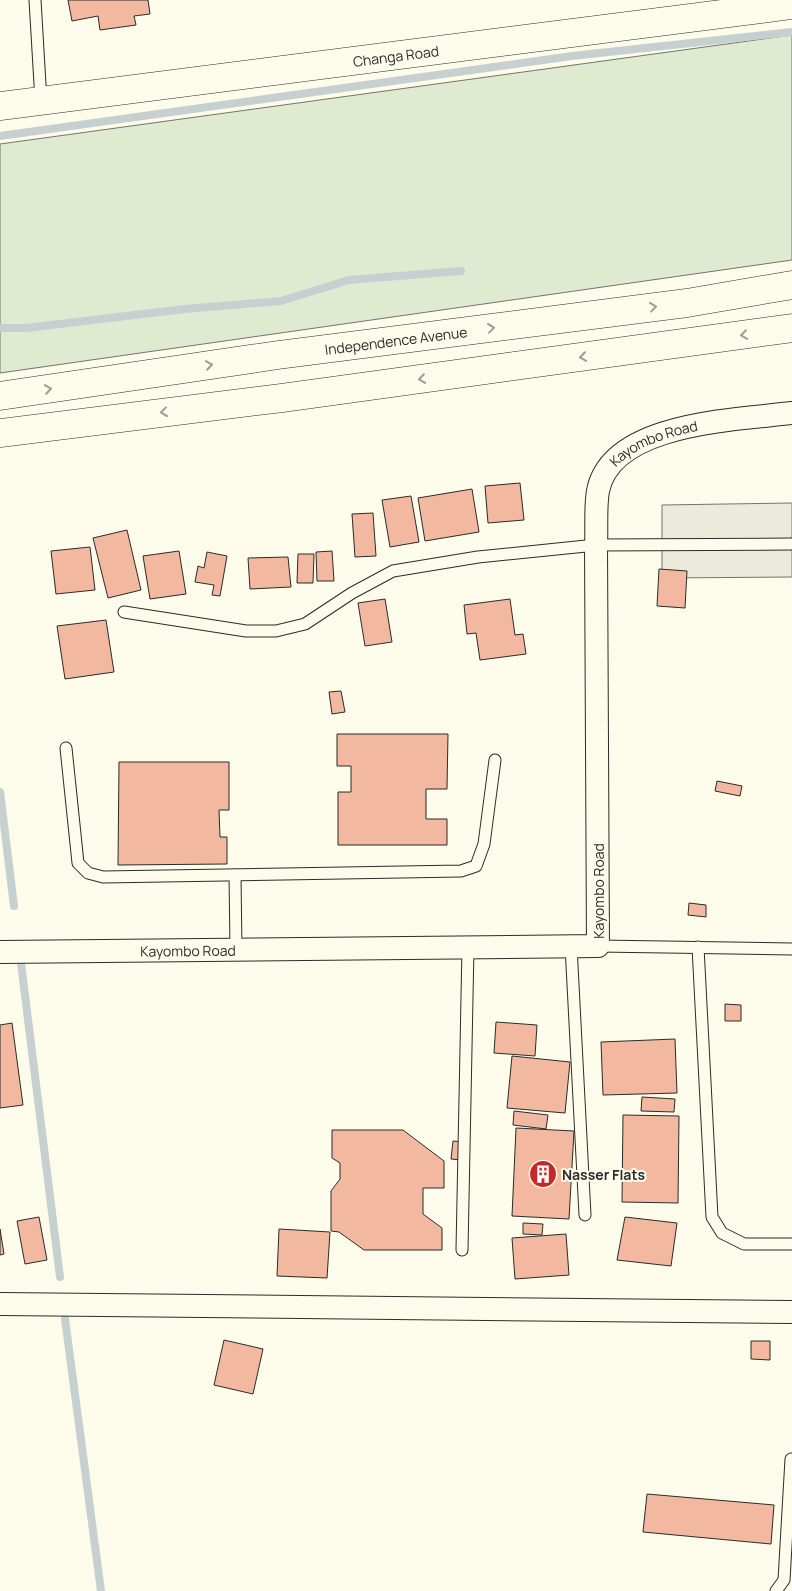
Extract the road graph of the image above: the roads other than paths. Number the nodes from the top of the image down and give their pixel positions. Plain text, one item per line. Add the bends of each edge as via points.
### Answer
1 (35, 0) edge
2 (792, 4) edge
3 (41, 101) junction
4 (0, 106) edge
5 (792, 285) edge
6 (792, 328) edge
7 (0, 396) edge
8 (792, 413) edge
9 (0, 433) edge
10 (792, 544) edge
11 (596, 545) junction
12 (124, 612) dead end
13 (66, 748) dead end
14 (495, 760) dead end
15 (235, 875) junction
16 (571, 946) junction
17 (598, 946) junction
18 (468, 947) junction
19 (698, 947) junction
20 (792, 949) edge
21 (236, 950) junction
22 (0, 952) edge
23 (585, 1215) dead end
24 (792, 1244) edge
25 (462, 1250) dead end
26 (0, 1304) edge
27 (792, 1312) edge
28 (791, 1459) edge
29 (776, 1591) edge

1 - 3 lane
2 - 3 main road, Changa Road
3 - 4 main road, Changa Road
7 -> 5 main road, Independence Avenue via 278,355 687,303
6 -> 9 main road
8 - 11 street, Kayombo Road via 682,428 624,451 607,469 598,491
10 - 11 lane
11 - 12 lane via 478,557 393,571 305,624 276,631 246,631
11 - 17 street, Kayombo Road
13 - 15 lane via 78,863 88,873 103,877
14 - 15 lane via 484,844 476,866 462,871
15 - 21 lane
16 - 17 street, Kayombo Road
16 - 18 street, Kayombo Road
16 - 23 lane
17 - 19 lane
18 - 21 street, Kayombo Road
18 - 25 lane
19 - 20 lane
19 - 24 lane via 712,1217 722,1233 744,1244
21 - 22 street, Kayombo Road
26 - 27 street
28 - 29 lane via 784,1580

